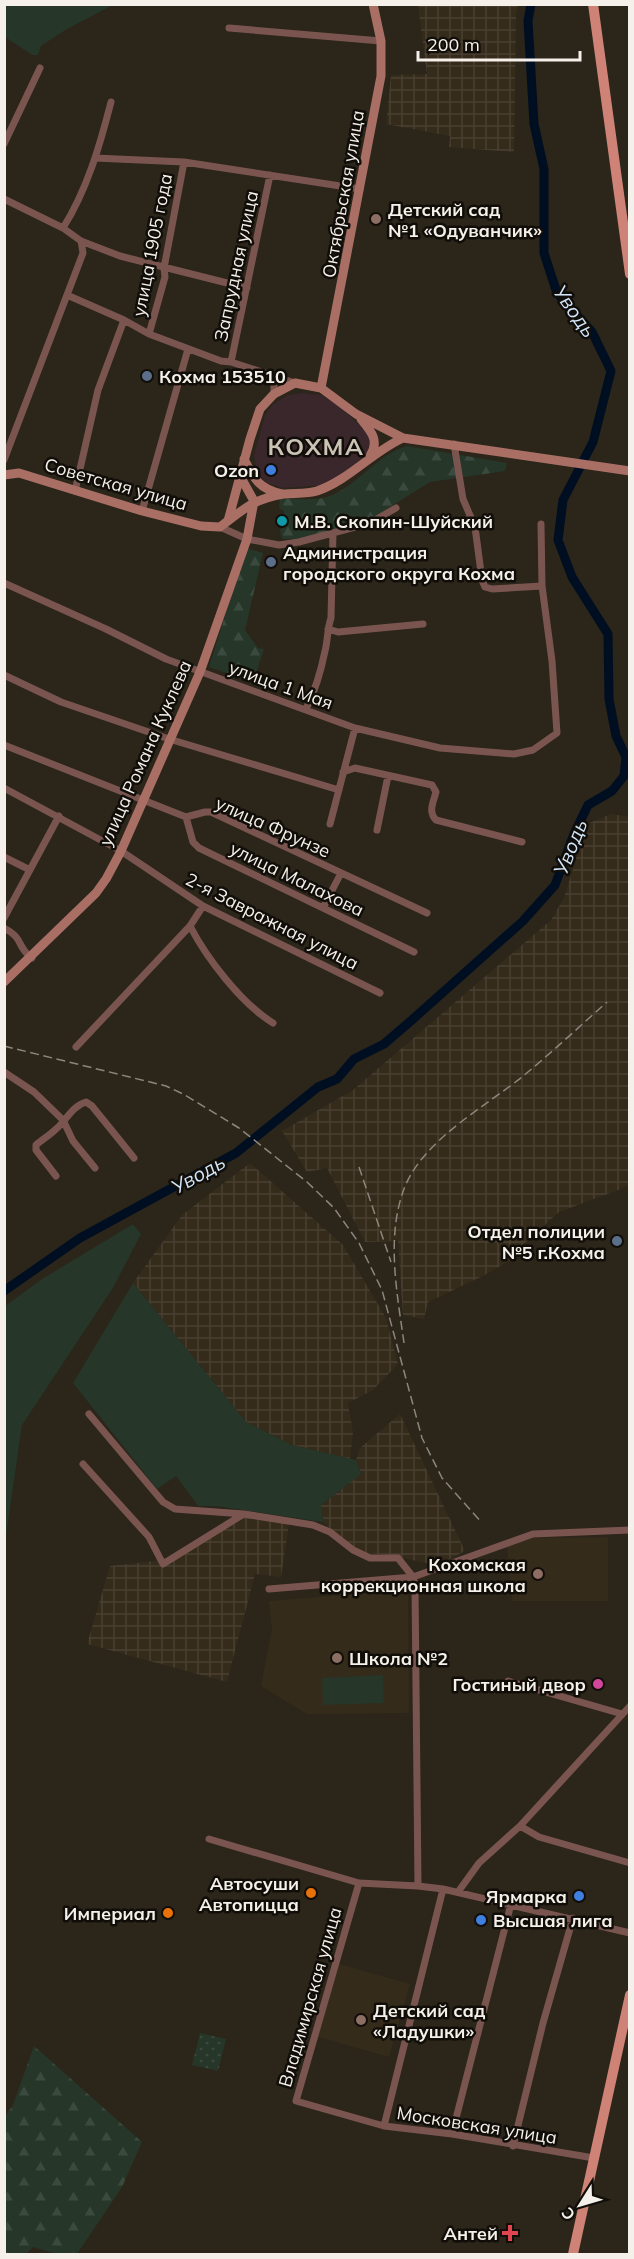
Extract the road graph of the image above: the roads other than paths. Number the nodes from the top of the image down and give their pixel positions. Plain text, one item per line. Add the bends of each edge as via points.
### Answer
1 (373, 4) edge
2 (593, 4) edge
3 (229, 28) dead end
4 (381, 40) junction
5 (40, 68) dead end
6 (111, 102) dead end
7 (4, 144) edge
8 (95, 158) junction
9 (184, 162) junction
10 (270, 175) junction
11 (360, 189) junction
12 (6, 202) edge
13 (63, 228) junction
14 (81, 241) junction
15 (164, 268) junction
16 (630, 274) edge
17 (247, 288) junction
18 (67, 295) junction
19 (124, 320) junction
20 (149, 334) junction
21 (188, 349) junction
22 (231, 362) junction
23 (269, 373) junction
24 (295, 383) junction
25 (321, 388) junction
26 (274, 394) junction
27 (356, 414) junction
28 (403, 438) junction
29 (454, 444) junction
30 (244, 459) junction
31 (4, 460) edge
32 (367, 460) junction
33 (630, 471) edge
34 (4, 475) edge
35 (240, 476) junction
36 (75, 491) junction
37 (284, 494) junction
38 (254, 501) junction
39 (396, 508) dead end
40 (142, 511) junction
41 (228, 521) junction
42 (541, 524) dead end
43 (220, 527) junction
44 (333, 533) junction
45 (247, 538) junction
46 (4, 583) edge
47 (542, 586) junction
48 (423, 624) dead end
49 (328, 629) junction
50 (200, 672) junction
51 (4, 675) edge
52 (306, 710) junction
53 (355, 728) junction
54 (169, 739) junction
55 (4, 745) edge
56 (343, 772) junction
57 (388, 776) junction
58 (4, 788) edge
59 (339, 789) junction
60 (144, 800) junction
61 (59, 816) junction
62 (186, 816) junction
63 (330, 824) dead end
64 (377, 830) dead end
65 (522, 842) dead end
66 (121, 851) junction
67 (4, 857) edge
68 (30, 870) junction
69 (341, 873) junction
70 (203, 906) junction
71 (323, 908) junction
72 (427, 913) dead end
73 (4, 918) edge
74 (190, 926) junction
75 (4, 928) edge
76 (414, 952) dead end
77 (32, 958) junction
78 (4, 982) edge
79 (381, 993) dead end
80 (273, 1023) dead end
81 (76, 1047) dead end
82 (4, 1072) edge
83 (63, 1120) junction
84 (134, 1158) dead end
85 (95, 1168) dead end
86 (56, 1176) dead end
87 (89, 1414) dead end
88 (83, 1464) dead end
89 (244, 1514) junction
90 (630, 1530) edge
91 (413, 1577) junction
92 (269, 1589) dead end
93 (508, 1681) dead end
94 (630, 1706) edge
95 (622, 1714) junction
96 (520, 1826) junction
97 (208, 1839) dead end
98 (630, 1863) edge
99 (358, 1883) junction
100 (418, 1886) junction
101 (443, 1889) junction
102 (458, 1892) junction
103 (511, 1904) junction
104 (573, 1918) junction
105 (630, 1933) edge
106 (630, 1995) edge
107 (384, 2126) junction
108 (452, 2134) junction
109 (513, 2146) junction
110 (594, 2158) junction
111 (573, 2254) edge

1 - 4 main road, Октябрьская улица
2 - 16 main road
3 - 4 street
4 - 11 main road, Октябрьская улица via 381,76
5 - 7 street
6 - 8 street
8 - 9 street, Запрудная улица
8 - 13 street via 75,209
9 - 10 street, Запрудная улица
9 - 15 street, улица 1905 года
10 - 11 street, Запрудная улица
10 - 17 street, Запрудная улица
11 - 25 main road, Октябрьская улица
12 - 13 street
13 - 14 street
14 - 15 street
14 - 18 street via 83,253
15 - 17 street
15 - 20 street, улица 1905 года
17 - 22 street, Запрудная улица
18 - 19 street
18 - 31 street
19 - 20 street
19 - 36 street via 98,390
20 - 21 street
21 - 22 street
21 - 40 street
22 - 23 street
23 - 24 street
23 - 26 street
24 - 25 main road
24 - 26 main road
25 - 27 main road
26 - 30 main road via 260,408
27 - 28 main road
27 - 32 main road via 375,439 376,446
28 - 29 main road
28 - 32 main road
29 - 33 main road
29 - 47 street via 485,587
30 - 35 main road
30 - 37 main road via 259,484 268,491
32 - 37 main road via 315,492
34 - 36 main road, Советская улица via 19,473
35 - 38 main road
35 - 41 main road
36 - 40 main road, Советская улица
37 - 38 main road
38 - 41 main road
38 - 45 main road, улица Романа Куклева
39 - 44 street, Советская улица via 370,523
40 - 43 main road, Советская улица
41 - 43 main road
42 - 47 street
43 - 45 street, Советская улица
44 - 45 street, Советская улица via 279,545
44 - 49 street
45 - 50 main road, улица Романа Куклева
46 - 50 street, улица 1 Мая
47 - 53 street, улица 1 Мая via 557,733 533,750 514,754 440,748
48 - 49 street via 338,632
49 - 52 street via 326,651
50 - 52 street, улица 1 Мая
50 - 54 main road, улица Романа Куклева
51 - 54 street via 61,702
52 - 53 street, улица 1 Мая
53 - 56 street
54 - 59 street
54 - 60 main road, улица Романа Куклева
55 - 60 street, улица Фрунзе
56 - 57 street via 355,768
56 - 59 street
57 - 64 street
57 - 65 street via 432,785 436,792 431,810 436,820
58 - 61 street, 2-я Завражная улица
59 - 63 street
60 - 62 street, улица Фрунзе
60 - 66 main road, улица Романа Куклева
61 - 66 street, 2-я Завражная улица
61 - 68 street
62 - 69 street, улица Фрунзе via 211,812
62 - 71 street, улица Малахова via 193,842 199,848
66 - 70 street, 2-я Завражная улица
66 - 77 main road, улица Романа Куклева via 96,893
67 - 68 street
68 - 73 street
69 - 71 street
69 - 72 street, улица Фрунзе
70 - 74 street
70 - 79 street, 2-я Завражная улица
71 - 76 street, улица Малахова
74 - 80 street via 244,1001
74 - 81 street
75 - 77 street via 16,934
77 - 78 main road, улица Романа Куклева
82 - 83 street via 34,1092
83 - 84 street via 86,1102
83 - 85 street via 73,1142
83 - 86 street via 36,1144 36,1150
87 - 89 street via 163,1502 175,1509
88 - 89 street via 149,1538 163,1564
89 - 91 street via 313,1525 370,1558 398,1558
90 - 91 street via 533,1534
91 - 92 street
91 - 100 street
93 - 95 street
94 - 95 street
95 - 96 street
96 - 98 street via 539,1837
96 - 102 street via 479,1863
97 - 99 street
99 - 100 street
99 - 107 street, Владимирская улица via 296,2101
100 - 101 street
101 - 102 street
101 - 107 street, Московская улица
102 - 103 street
103 - 104 street
103 - 108 street
104 - 105 street
104 - 109 street
106 - 110 main road
107 - 108 street, Московская улица
108 - 109 street, Московская улица
109 - 110 street, Московская улица
110 - 111 main road

